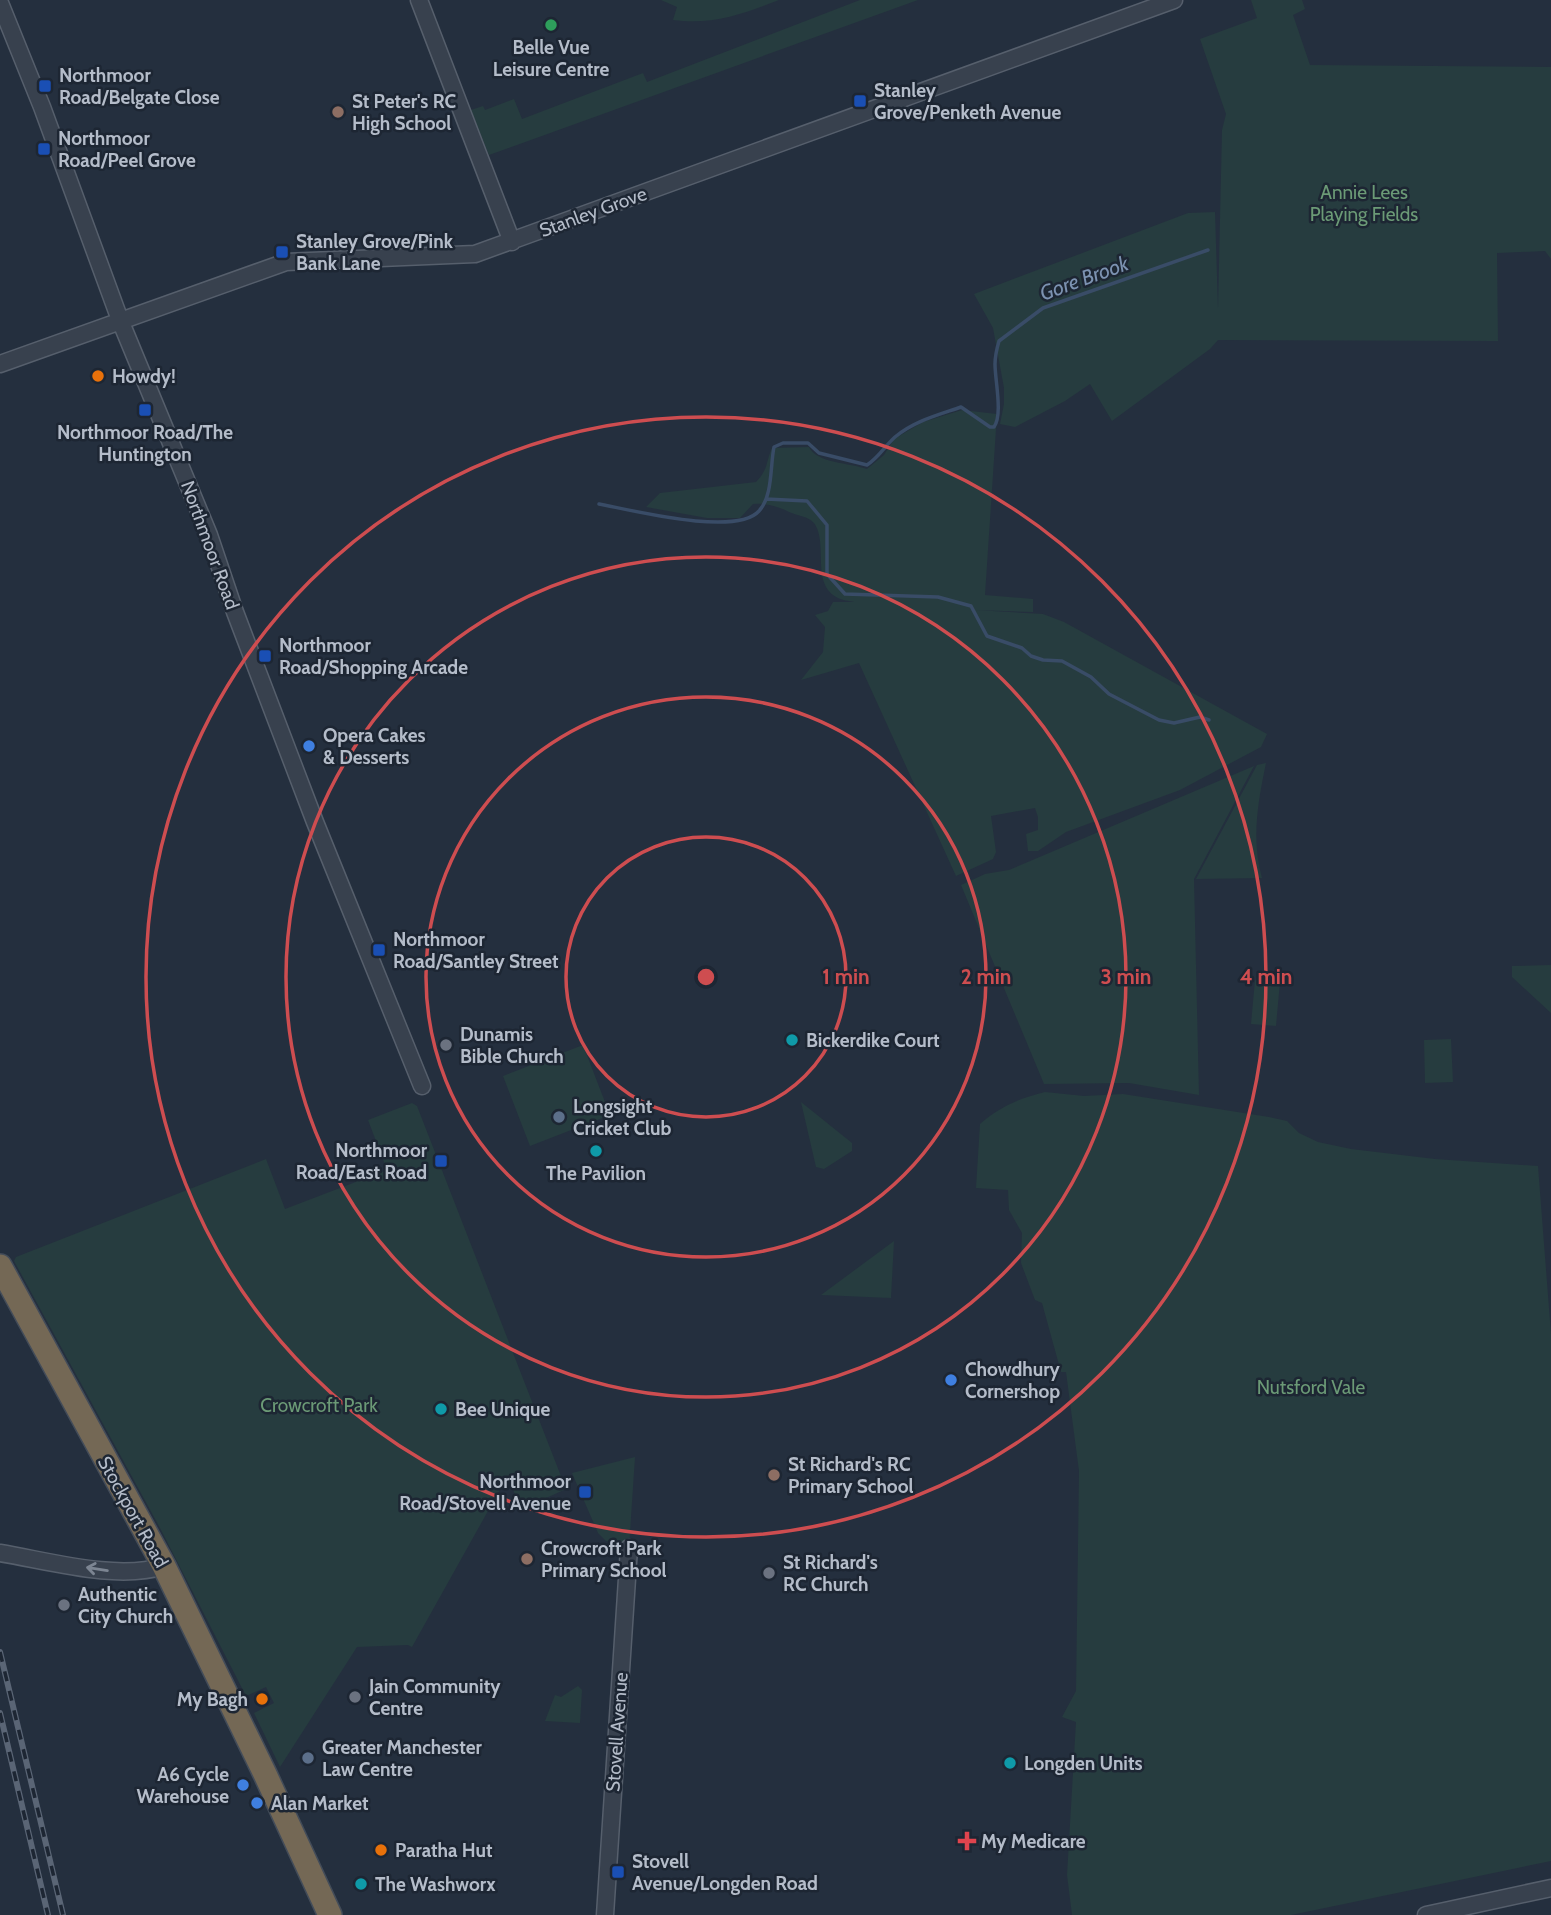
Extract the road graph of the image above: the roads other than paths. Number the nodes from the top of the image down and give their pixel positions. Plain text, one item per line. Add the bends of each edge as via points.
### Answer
1 (419, 0) edge
2 (1174, 0) edge
3 (0, 3) edge
4 (512, 242) junction
5 (120, 320) junction
6 (0, 364) edge
7 (422, 1086) dead end
8 (0, 1266) edge
9 (629, 1548) dead end
10 (0, 1553) edge
11 (164, 1566) junction
12 (1551, 1888) edge
13 (330, 1915) edge
14 (605, 1915) edge
15 (1426, 1915) edge

1 - 4 street
2 - 4 street, Stanley Grove
3 - 5 street, Northmoor Road
4 - 5 street, Stanley Grove via 474,254 286,262
5 - 6 street, Stanley Grove
5 - 7 street, Northmoor Road via 209,535 318,830
8 - 11 highway, Stockport Road
9 - 14 street, Stovell Avenue
11 -> 10 street via 145,1573 114,1572
11 - 13 highway, Stockport Road
12 - 15 street

